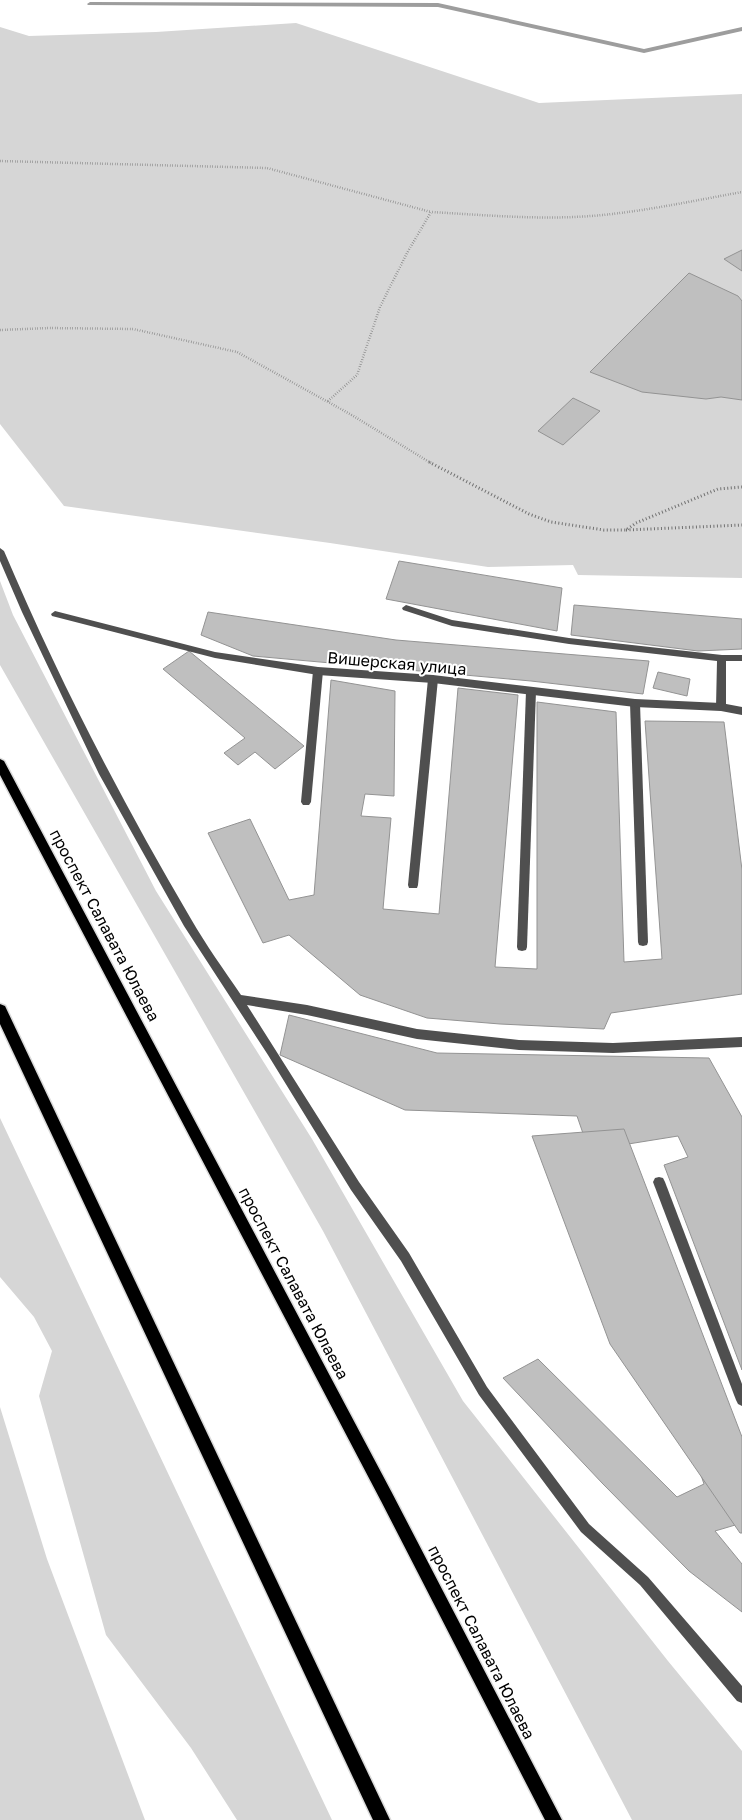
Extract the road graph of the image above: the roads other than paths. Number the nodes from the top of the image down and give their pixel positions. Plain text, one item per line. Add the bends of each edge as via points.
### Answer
1 (0, 551) edge
2 (406, 608) dead end
3 (55, 614) dead end
4 (722, 658) junction
5 (742, 658) edge
6 (318, 671) junction
7 (433, 679) junction
8 (531, 691) junction
9 (635, 703) junction
10 (721, 707) junction
11 (742, 711) edge
12 (0, 764) edge
13 (306, 802) dead end
14 (412, 886) dead end
15 (643, 942) dead end
16 (522, 948) dead end
17 (238, 999) junction
18 (0, 1010) edge
19 (742, 1042) edge
20 (659, 1182) dead end
21 (742, 1400) edge
22 (742, 1696) edge
23 (382, 1820) edge
24 (554, 1820) edge

1 - 17 street via 104,774 188,923
2 - 4 street via 452,624
3 - 6 street, Вишерская улица via 215,655
4 - 5 street
4 - 10 street
6 - 7 street, Вишерская улица
6 - 13 street
7 - 8 street, Вишерская улица
7 - 14 street
8 - 9 street, Вишерская улица
8 - 16 street
9 - 10 street, Вишерская улица
9 - 15 street
10 - 11 street, Вишерская улица
12 - 24 main road, проспект Салавата Юлаева
17 - 19 street via 417,1034 519,1045 613,1048
17 - 22 street via 355,1186 405,1257 483,1391 585,1528 644,1581
18 - 23 main road
20 - 21 street

